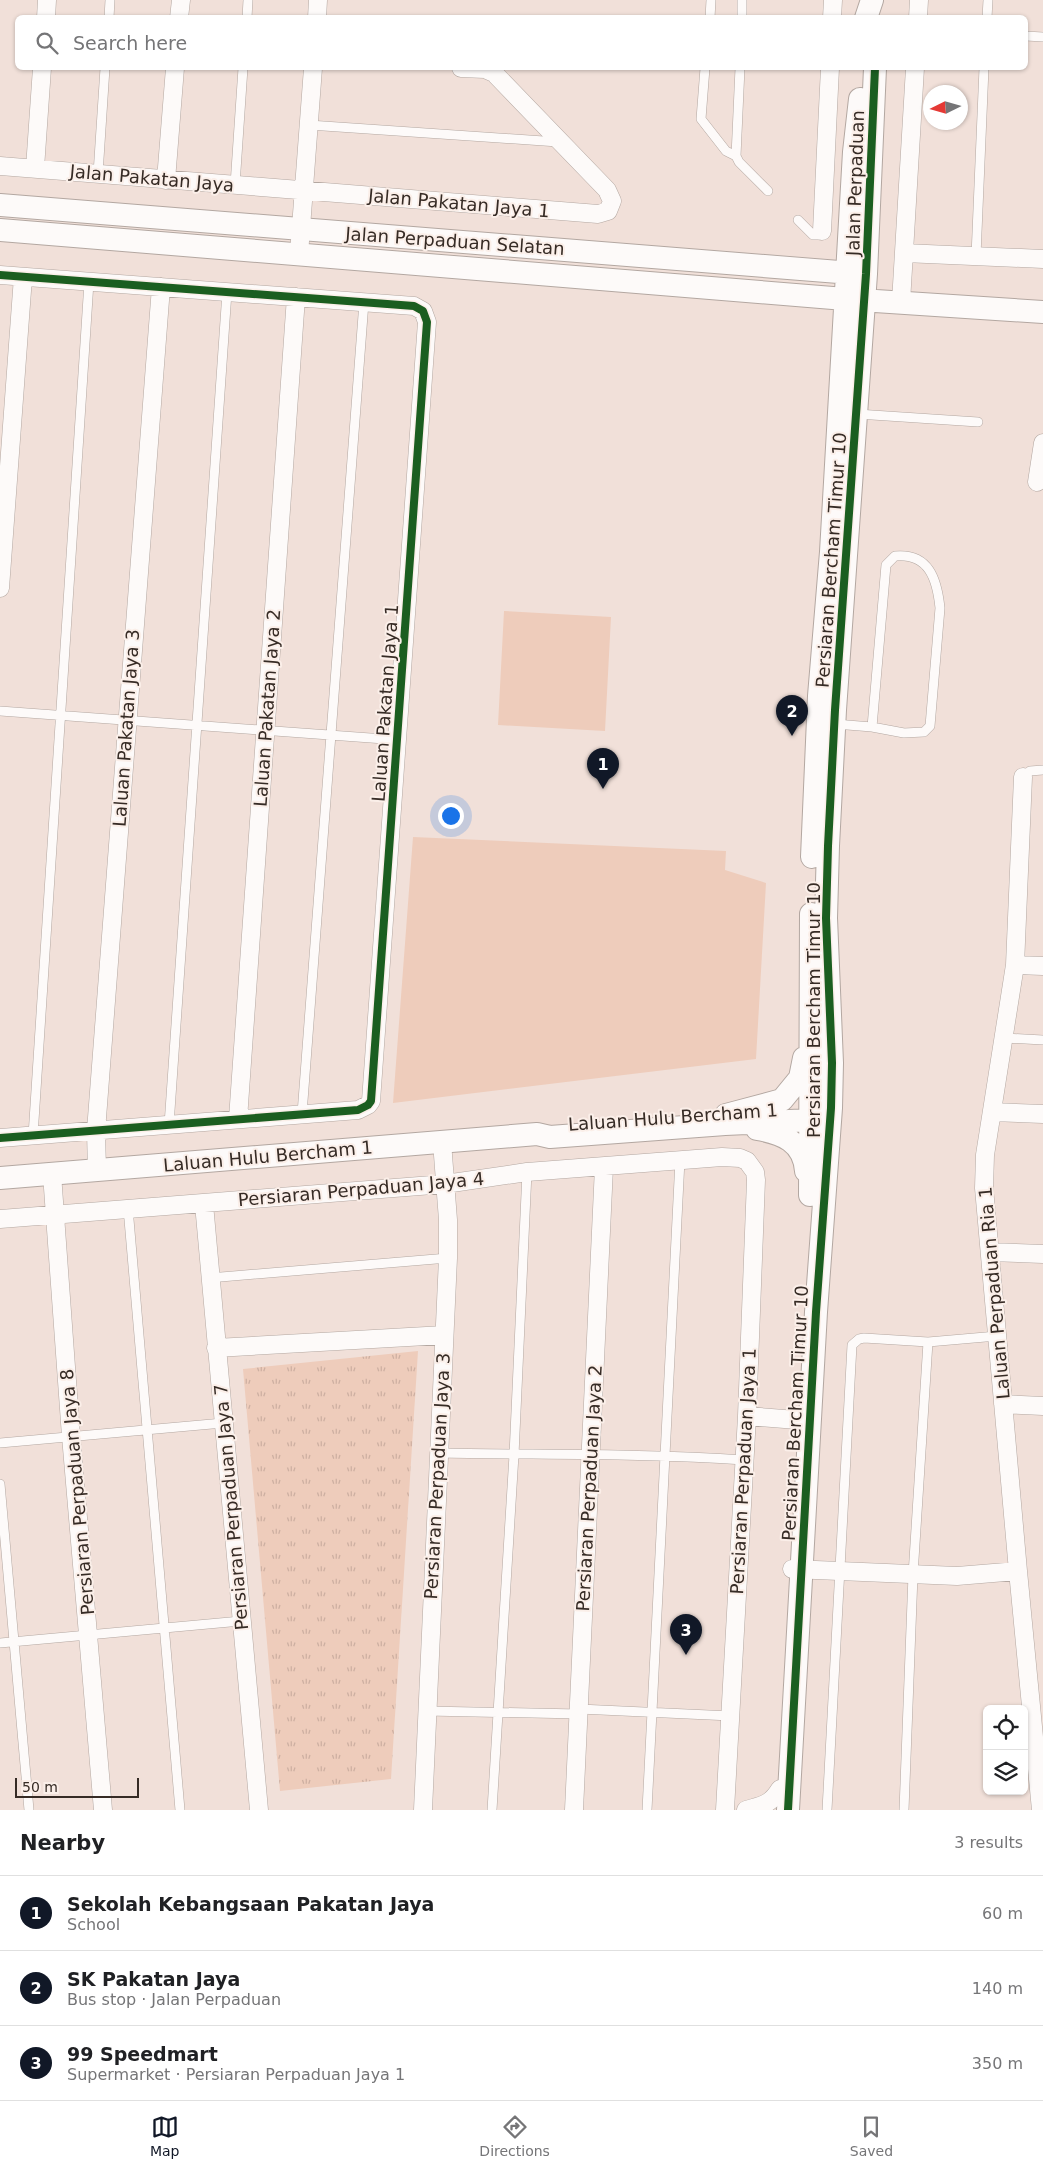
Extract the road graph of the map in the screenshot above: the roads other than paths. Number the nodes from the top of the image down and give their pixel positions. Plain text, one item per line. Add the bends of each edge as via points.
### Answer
1 (47, 0) edge
2 (110, 0) edge
3 (181, 0) edge
4 (248, 0) edge
5 (318, 0) edge
6 (711, 0) edge
7 (742, 0) edge
8 (833, 0) edge
9 (872, 0) edge
10 (919, 0) edge
11 (988, 0) edge
12 (46, 15) edge
13 (109, 15) edge
14 (179, 15) edge
15 (247, 15) edge
16 (317, 15) edge
17 (710, 15) edge
18 (742, 15) edge
19 (832, 15) edge
20 (867, 15) edge
21 (876, 15) edge
22 (918, 15) edge
23 (987, 15) edge
24 (1028, 36) edge
25 (1043, 37) edge
26 (42, 70) edge
27 (105, 70) edge
28 (175, 70) edge
29 (243, 70) edge
30 (313, 70) edge
31 (491, 70) edge
32 (705, 70) edge
33 (740, 70) edge
34 (830, 70) edge
35 (863, 70) edge
36 (875, 70) edge
37 (915, 70) edge
38 (984, 70) edge
39 (309, 125) junction
40 (561, 142) junction
41 (736, 156) junction
42 (0, 166) edge
43 (35, 168) junction
44 (98, 174) junction
45 (166, 180) junction
46 (235, 185) junction
47 (304, 190) junction
48 (768, 191) dead end
49 (0, 206) edge
50 (798, 220) dead end
51 (301, 229) junction
52 (0, 230) edge
53 (822, 231) joint
54 (904, 252) junction
55 (299, 254) junction
56 (976, 256) junction
57 (1043, 259) edge
58 (857, 273) junction
59 (0, 275) edge
60 (23, 277) junction
61 (89, 282) junction
62 (161, 287) junction
63 (227, 292) junction
64 (296, 297) junction
65 (855, 299) junction
66 (364, 302) junction
67 (901, 302) junction
68 (1043, 312) edge
69 (857, 414) junction
70 (978, 422) dead end
71 (1043, 442) edge
72 (1037, 482) dead end
73 (850, 516) junction
74 (830, 552) junction
75 (0, 588) edge
76 (0, 711) edge
77 (61, 715) junction
78 (126, 720) junction
79 (826, 724) junction
80 (196, 725) junction
81 (872, 727) junction
82 (265, 730) junction
83 (331, 735) junction
84 (398, 740) junction
85 (1043, 770) edge
86 (1023, 777) joint
87 (1015, 965) junction
88 (1043, 966) edge
89 (818, 972) junction
90 (1004, 1038) junction
91 (1043, 1040) edge
92 (992, 1112) junction
93 (814, 1113) junction
94 (302, 1114) junction
95 (1043, 1114) edge
96 (238, 1119) junction
97 (726, 1119) junction
98 (169, 1125) junction
99 (96, 1131) junction
100 (33, 1136) junction
101 (0, 1138) edge
102 (442, 1142) junction
103 (722, 1157) joint
104 (680, 1160) junction
105 (604, 1167) junction
106 (97, 1170) junction
107 (527, 1172) junction
108 (52, 1174) junction
109 (0, 1178) edge
110 (824, 1178) junction
111 (445, 1184) junction
112 (204, 1204) junction
113 (128, 1208) junction
114 (55, 1215) junction
115 (0, 1219) edge
116 (810, 1240) junction
117 (990, 1252) junction
118 (1043, 1254) edge
119 (448, 1258) junction
120 (210, 1278) junction
121 (444, 1335) junction
122 (997, 1336) junction
123 (928, 1342) junction
124 (216, 1348) junction
125 (1003, 1404) junction
126 (1043, 1406) edge
127 (747, 1416) junction
128 (805, 1420) junction
129 (223, 1423) junction
130 (147, 1430) junction
131 (70, 1436) junction
132 (0, 1443) edge
133 (438, 1453) junction
134 (514, 1455) junction
135 (664, 1455) junction
136 (591, 1456) junction
137 (744, 1460) junction
138 (0, 1484) edge
139 (797, 1569) junction
140 (1018, 1571) junction
141 (840, 1572) junction
142 (913, 1575) junction
143 (241, 1621) junction
144 (164, 1628) junction
145 (89, 1635) junction
146 (14, 1642) junction
147 (0, 1643) edge
148 (426, 1711) junction
149 (579, 1711) junction
150 (497, 1712) junction
151 (652, 1712) junction
152 (731, 1716) junction
153 (779, 1799) edge
154 (1042, 1805) edge
155 (29, 1810) edge
156 (103, 1810) edge
157 (180, 1810) edge
158 (259, 1810) edge
159 (423, 1810) edge
160 (492, 1810) edge
161 (574, 1810) edge
162 (647, 1810) edge
163 (725, 1810) edge
164 (746, 1810) edge
165 (788, 1810) edge
166 (827, 1810) edge
167 (904, 1810) edge

1 - 12 street
2 - 13 lane
3 - 14 street
4 - 15 lane
5 - 16 street
6 - 17 lane
7 - 18 lane
8 - 19 street
9 - 20 street
9 - 21 street
10 - 22 street
11 - 23 lane
24 - 25 lane
26 - 43 street
27 - 44 lane
28 - 45 street
29 - 46 lane
30 - 39 street
31 - 40 street
32 - 41 lane via 701,120 726,151
33 - 41 lane
34 - 53 street
35 - 58 street, Jalan Perpaduan via 854,152
36 - 58 street, Jalan Perpaduan
37 - 54 street
38 - 56 lane
39 - 40 lane
39 - 47 street
40 - 47 street, Jalan Pakatan Jaya 1 via 607,190 612,201 608,211 598,214
41 - 48 lane
42 - 43 street, Jalan Pakatan Jaya
43 - 44 street, Jalan Pakatan Jaya
44 - 45 street, Jalan Pakatan Jaya
45 - 46 street, Jalan Pakatan Jaya
46 - 47 street, Jalan Pakatan Jaya
47 - 51 street
49 - 51 street, Jalan Perpaduan Selatan
50 - 53 lane via 814,235 819,236
51 - 55 street
51 - 58 street, Jalan Perpaduan Selatan
52 - 55 street, Jalan Perpaduan Selatan
54 - 56 street
54 - 67 street
55 - 65 street, Jalan Perpaduan Selatan
56 - 57 street
58 - 65 street, Jalan Perpaduan
58 - 67 street
59 - 60 street
60 - 61 street
60 - 75 street
61 - 62 street
61 - 77 lane
62 - 63 street
62 - 78 street, Laluan Pakatan Jaya 3
63 - 64 street
63 - 80 lane
64 - 66 street
64 - 82 street, Laluan Pakatan Jaya 2
65 - 67 street, Jalan Perpaduan Selatan
65 - 69 street, Persiaran Bercham Timur 10
65 - 74 street, Jalan Perpaduan
66 - 83 lane
66 - 84 street, Laluan Pakatan Jaya 1 via 414,306 423,311 427,322
67 - 68 street, Jalan Perpaduan Selatan
69 - 70 lane
69 - 73 street, Persiaran Bercham Timur 10
71 - 72 street
73 - 74 street via 845,522 843,544
73 - 79 street, Persiaran Bercham Timur 10
74 - 79 street, Jalan Perpaduan
76 - 77 lane
77 - 78 lane
77 - 100 lane
78 - 80 lane
78 - 99 street, Laluan Pakatan Jaya 3
79 - 81 lane
79 - 89 street, Jalan Perpaduan via 811,868
80 - 82 lane
80 - 98 lane
81 - 81 lane via 918,733 928,730 932,720 940,608 938,589 932,573 921,561 909,555 895,556 886,565
82 - 83 lane
82 - 96 street, Laluan Pakatan Jaya 2
83 - 84 lane
83 - 94 lane
84 - 94 street, Laluan Pakatan Jaya 1 via 372,1096 368,1106 358,1110
85 - 86 lane via 1030,771
86 - 87 street, Laluan Perpaduan Ria 1
87 - 88 street
87 - 90 street, Laluan Perpaduan Ria 1
89 - 93 street, Jalan Perpaduan
89 - 97 street via 800,1078 782,1100
89 - 110 street, Persiaran Bercham Timur 10 via 832,1063 829,1146
90 - 91 lane
90 - 92 street, Laluan Perpaduan Ria 1
92 - 95 street
92 - 117 street, Laluan Perpaduan Ria 1 via 984,1163
93 - 97 street, Laluan Hulu Bercham 1
93 - 110 street via 822,1126
93 - 116 street, Persiaran Bercham Timur 10
94 - 96 street
96 - 98 street
97 - 102 street, Laluan Hulu Bercham 1 via 550,1137 536,1134
97 - 116 street via 778,1132 798,1147 806,1162
98 - 99 street
99 - 100 street
99 - 106 street, Laluan Pakatan Jaya 3
100 - 101 street
102 - 106 street, Laluan Hulu Bercham 1
102 - 111 street, Persiaran Perpaduan Jaya 3
103 - 104 street, Persiaran Perpaduan Jaya 4
103 - 127 street, Persiaran Perpaduan Jaya 1 via 740,1158 755,1172
104 - 105 street, Persiaran Perpaduan Jaya 4
104 - 135 lane
105 - 107 street, Persiaran Perpaduan Jaya 4
105 - 136 street, Persiaran Perpaduan Jaya 2
106 - 108 street, Laluan Hulu Bercham 1
107 - 111 street, Persiaran Perpaduan Jaya 4
107 - 134 lane
108 - 109 street, Laluan Hulu Bercham 1
108 - 114 street, Persiaran Perpaduan Jaya 8
110 - 128 street, Persiaran Bercham Timur 10
111 - 112 street, Persiaran Perpaduan Jaya 4
111 - 119 street, Persiaran Perpaduan Jaya 3
112 - 113 street, Persiaran Perpaduan Jaya 4
112 - 120 street, Persiaran Perpaduan Jaya 7
113 - 114 street, Persiaran Perpaduan Jaya 4
113 - 130 lane
114 - 115 street, Persiaran Perpaduan Jaya 4
114 - 131 street, Persiaran Perpaduan Jaya 8
116 - 128 street, Persiaran Bercham Timur 10
117 - 118 street
117 - 122 street, Laluan Perpaduan Ria 1
119 - 120 lane
119 - 121 street, Persiaran Perpaduan Jaya 3
120 - 124 street, Persiaran Perpaduan Jaya 7
121 - 124 street
121 - 133 street, Persiaran Perpaduan Jaya 3
122 - 123 lane
122 - 125 street, Laluan Perpaduan Ria 1
123 - 141 lane via 864,1338 852,1345
123 - 142 lane
124 - 129 street, Persiaran Perpaduan Jaya 7
125 - 126 street
125 - 140 street, Laluan Perpaduan Ria 1
127 - 128 street
127 - 137 street, Persiaran Perpaduan Jaya 1
128 - 139 street, Persiaran Bercham Timur 10
129 - 130 lane
129 - 143 street, Persiaran Perpaduan Jaya 7
130 - 131 lane
130 - 144 lane
131 - 132 lane
131 - 145 street, Persiaran Perpaduan Jaya 8
133 - 134 lane
133 - 148 street, Persiaran Perpaduan Jaya 3
134 - 136 lane
134 - 150 lane
135 - 136 lane
135 - 137 lane
135 - 151 lane
136 - 149 street, Persiaran Perpaduan Jaya 2
137 - 152 street, Persiaran Perpaduan Jaya 1
138 - 146 lane
139 - 141 street
139 - 153 street, Persiaran Bercham Timur 10
139 - 165 street, Persiaran Bercham Timur 10
140 - 142 street via 958,1576
140 - 154 street, Laluan Perpaduan Ria 1
141 - 142 street
141 - 166 lane
142 - 167 lane
143 - 144 lane
143 - 158 street, Persiaran Perpaduan Jaya 7
144 - 145 lane
144 - 157 lane
145 - 146 lane
145 - 156 street, Persiaran Perpaduan Jaya 8
146 - 147 lane
146 - 155 lane
148 - 150 lane
148 - 159 street, Persiaran Perpaduan Jaya 3
149 - 150 lane
149 - 151 lane
149 - 161 street, Persiaran Perpaduan Jaya 2
150 - 160 lane
151 - 152 lane
151 - 162 lane
152 - 163 street, Persiaran Perpaduan Jaya 1
153 - 164 street

